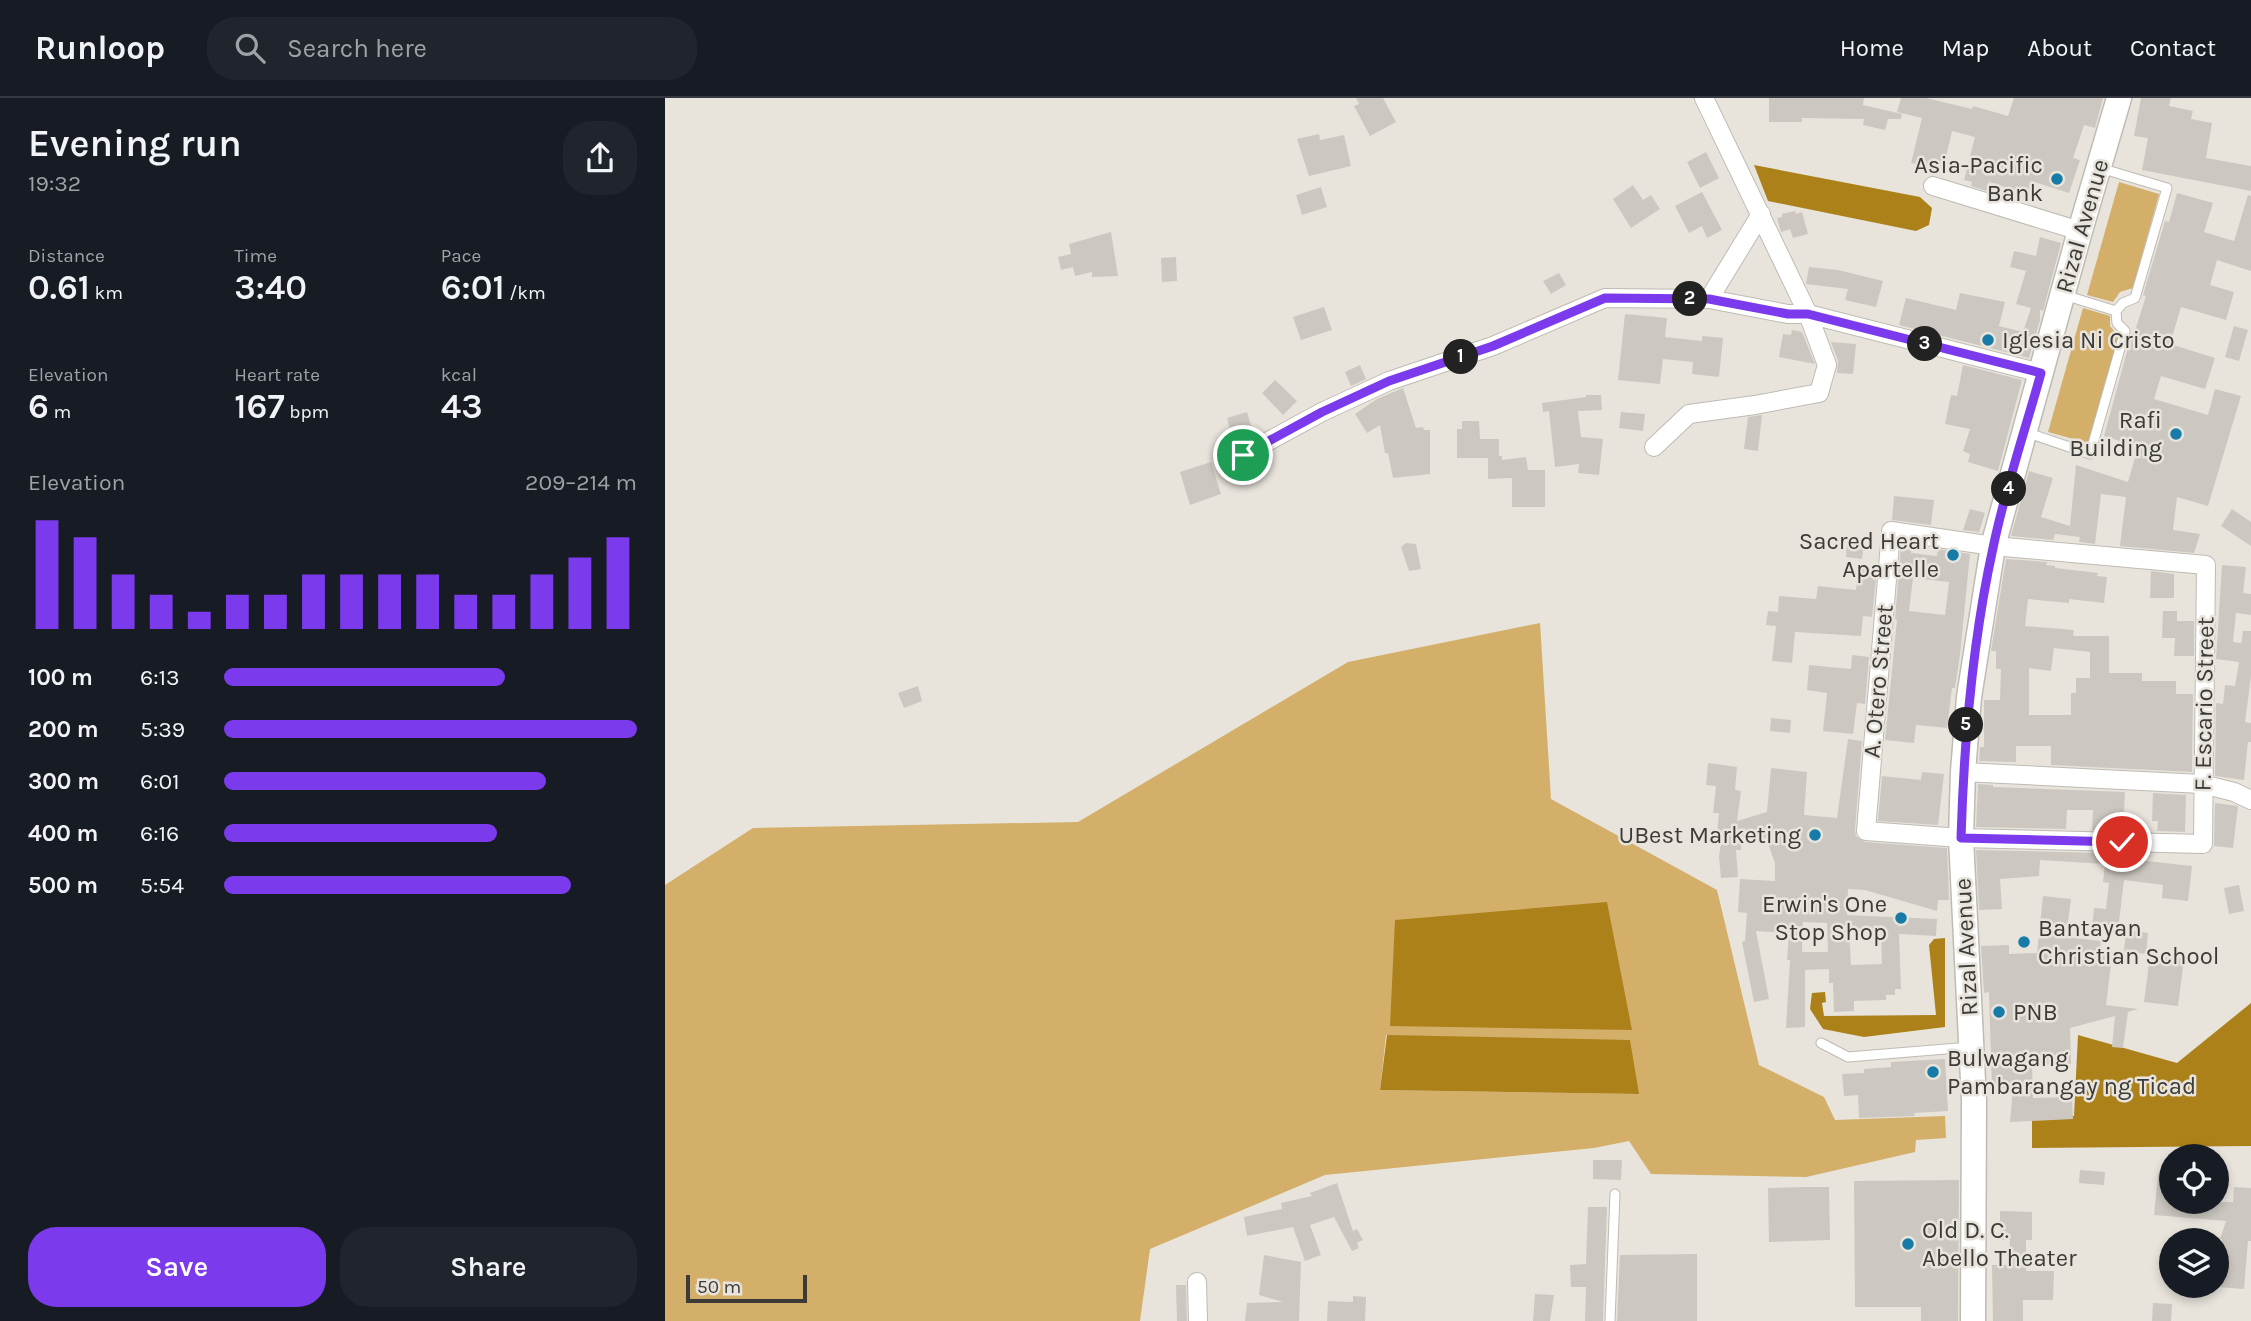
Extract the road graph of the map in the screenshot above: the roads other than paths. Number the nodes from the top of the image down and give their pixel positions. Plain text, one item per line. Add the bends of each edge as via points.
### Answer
1 (1704, 98) edge
2 (2119, 98) edge
3 (2099, 167) junction
4 (1933, 186) dead end
5 (1761, 214) junction
6 (2080, 231) junction
7 (2063, 295) junction
8 (1709, 299) junction
9 (2116, 311) junction
10 (1808, 314) junction
11 (2041, 373) junction
12 (2024, 432) junction
13 (1654, 447) dead end
14 (1243, 455) dead end
15 (1993, 546) junction
16 (1963, 772) junction
17 (2202, 784) junction
18 (2251, 800) edge
19 (1961, 838) junction
20 (1821, 1043) dead end
21 (1971, 1047) junction
22 (1615, 1194) dead end
23 (1197, 1282) dead end
24 (1198, 1321) edge
25 (1611, 1321) edge
26 (1973, 1321) edge

1 - 5 street
2 - 3 main road, Rizal Avenue
3 - 6 main road, Rizal Avenue
3 - 9 lane via 2167,188 2135,298
4 - 6 street
5 - 8 street
5 - 10 street
6 - 7 main road, Rizal Avenue
7 - 9 lane
7 - 11 main road, Rizal Avenue
8 - 10 street
8 - 14 street via 1605,298 1493,346 1389,381
9 - 12 lane via 2117,323 2125,331 2090,454
10 - 11 street
10 - 13 street via 1827,365 1819,393 1689,414
11 - 12 main road, Rizal Avenue
12 - 15 main road, Rizal Avenue
15 - 16 main road, Rizal Avenue via 1969,697
15 - 17 street, F. Escario Street via 2206,565
15 - 19 street, A. Otero Street via 1891,531 1866,831
16 - 17 street
16 - 19 main road, Rizal Avenue
17 - 18 street
17 - 19 street, F. Escario Street via 2203,844
19 - 21 main road, Rizal Avenue
20 - 21 lane via 1847,1057
21 - 26 main road, Rizal Avenue
22 - 25 lane
23 - 24 street

